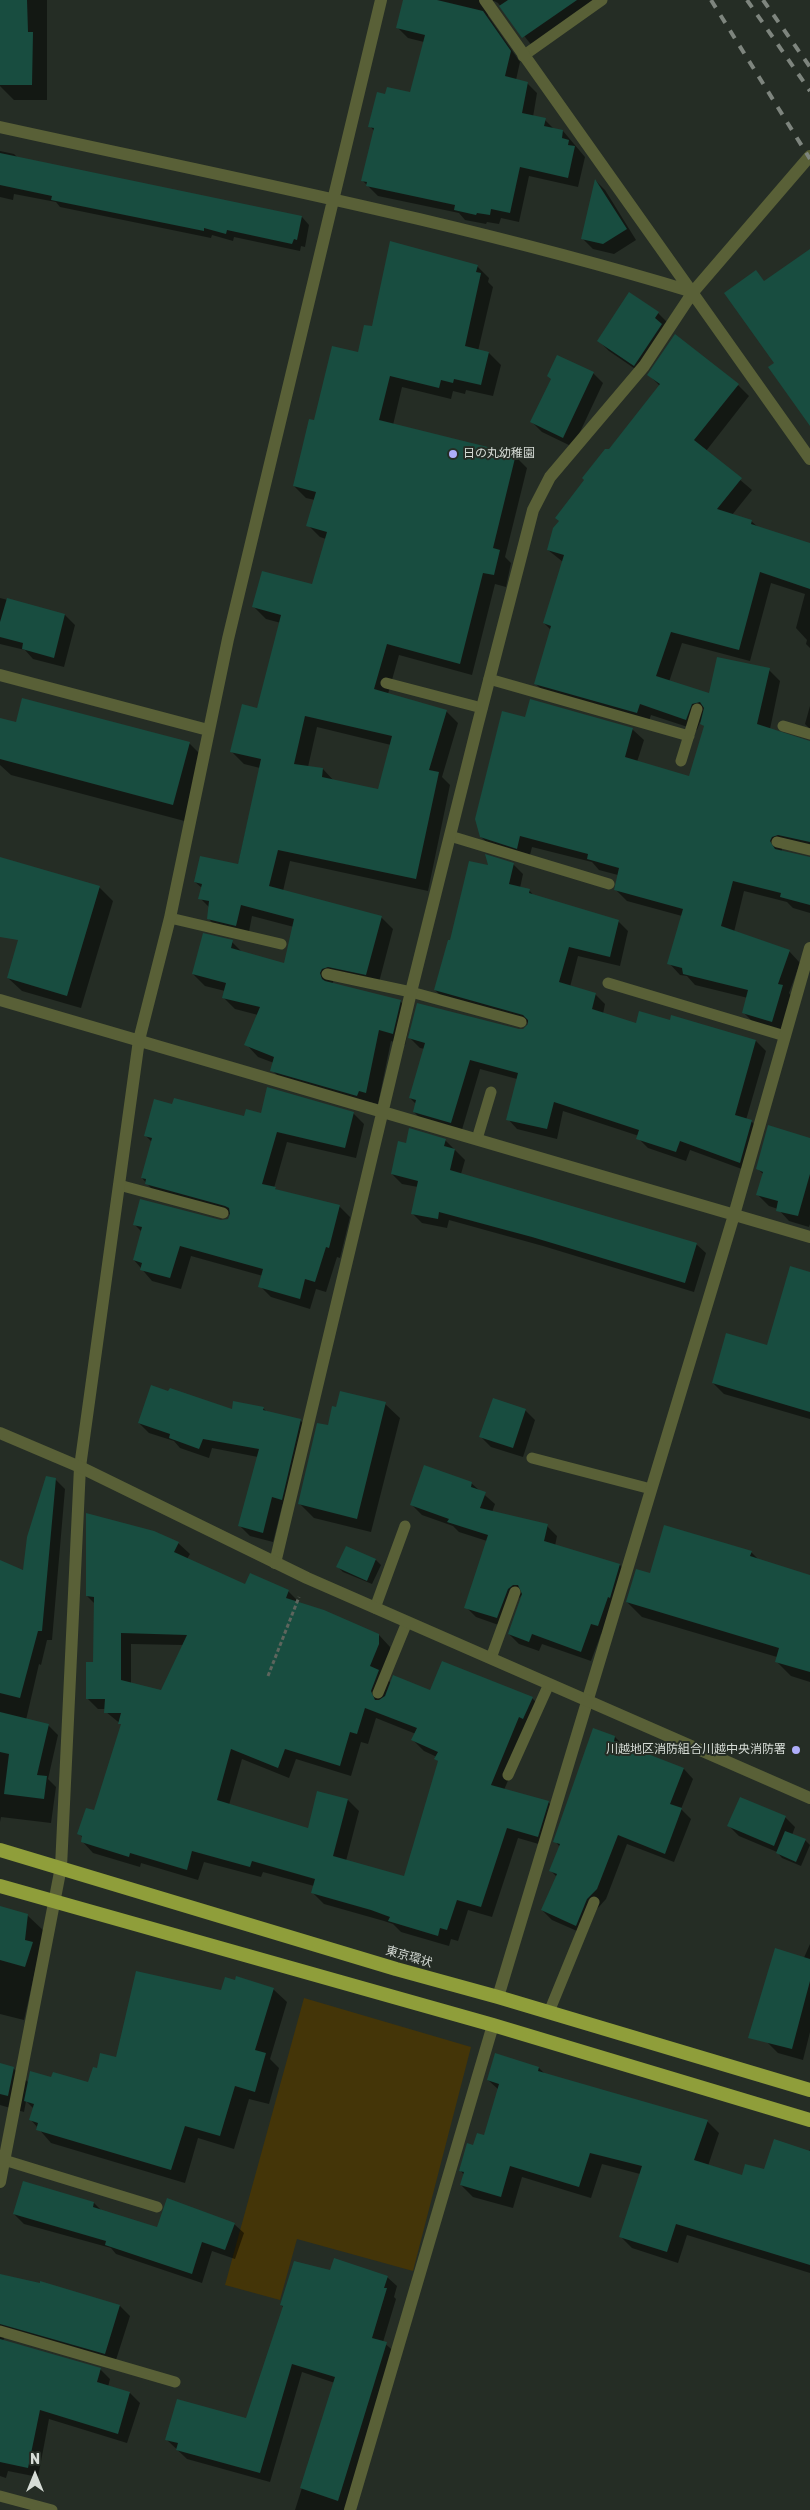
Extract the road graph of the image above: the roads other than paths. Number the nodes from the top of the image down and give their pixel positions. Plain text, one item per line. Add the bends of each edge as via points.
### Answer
1 (381, 0) edge
2 (485, 0) edge
3 (602, 0) edge
4 (523, 56) junction
5 (0, 127) edge
6 (810, 156) edge
7 (334, 200) junction
8 (694, 292) junction
9 (810, 459) edge
10 (0, 675) edge
11 (489, 679) junction
12 (386, 683) dead end
13 (482, 708) junction
14 (698, 709) dead end
15 (783, 726) dead end
16 (208, 730) junction
17 (810, 734) edge
18 (689, 736) junction
19 (681, 761) dead end
20 (450, 836) junction
21 (777, 842) dead end
22 (810, 850) edge
23 (609, 884) dead end
24 (170, 918) junction
25 (281, 944) dead end
26 (809, 953) edge
27 (327, 974) dead end
28 (608, 983) dead end
29 (411, 992) junction
30 (0, 1000) edge
31 (521, 1022) dead end
32 (785, 1036) junction
33 (139, 1040) junction
34 (490, 1092) dead end
35 (382, 1111) junction
36 (477, 1139) junction
37 (119, 1185) junction
38 (223, 1213) dead end
39 (734, 1214) junction
40 (810, 1237) edge
41 (0, 1433) edge
42 (532, 1458) dead end
43 (80, 1467) junction
44 (652, 1489) junction
45 (404, 1526) dead end
46 (275, 1563) junction
47 (515, 1592) dead end
48 (375, 1608) junction
49 (407, 1622) junction
50 (490, 1658) junction
51 (549, 1684) junction
52 (378, 1693) dead end
53 (588, 1701) junction
54 (508, 1775) dead end
55 (810, 1798) edge
56 (0, 1850) edge
57 (61, 1867) junction
58 (0, 1886) edge
59 (55, 1902) junction
60 (594, 1902) dead end
61 (498, 1997) junction
62 (549, 2012) junction
63 (493, 2025) junction
64 (810, 2090) edge
65 (810, 2120) edge
66 (4, 2160) junction
67 (0, 2182) edge
68 (157, 2207) dead end
69 (0, 2331) edge
70 (175, 2382) dead end
71 (0, 2496) edge
72 (52, 2510) edge
73 (350, 2510) edge

1 - 7 street
2 - 4 street
3 - 4 lane
4 - 8 street
5 - 7 street
6 - 8 street
7 - 8 street via 599,263
7 - 16 street
8 - 9 street
8 - 11 street via 644,366 550,477 533,510
10 - 16 street
11 - 13 street
11 - 18 lane
12 - 13 lane
13 - 20 street
14 - 18 lane
15 - 17 lane
16 - 24 street
18 - 19 lane
20 - 23 lane
20 - 29 street
21 - 22 lane
24 - 25 lane
24 - 33 street
26 - 32 street
27 - 29 lane
28 - 32 lane
29 - 31 lane
29 - 35 street
30 - 33 street
32 - 39 street
33 - 35 street
33 - 37 street
34 - 36 lane
35 - 36 street
35 - 46 street
36 - 39 street
37 - 38 lane
37 - 43 street
39 - 40 street
39 - 44 street
41 - 43 street
42 - 44 lane
43 - 46 street
43 - 57 street
44 - 53 street
45 - 48 lane
46 - 48 street
47 - 50 lane
48 - 49 street
49 - 50 street
49 - 52 lane
50 - 51 street
51 - 53 street
51 - 54 lane
53 - 55 street
53 - 61 street
56 - 57 highway, 東京環状
57 - 59 street
57 - 61 highway, 東京環状
58 - 59 highway
59 - 63 highway
59 - 66 street
60 - 62 lane
61 - 62 highway, 東京環状
62 - 64 highway, 東京環状
63 - 65 highway
63 - 73 street
66 - 67 street
66 - 68 lane
69 - 70 lane
71 - 72 lane

